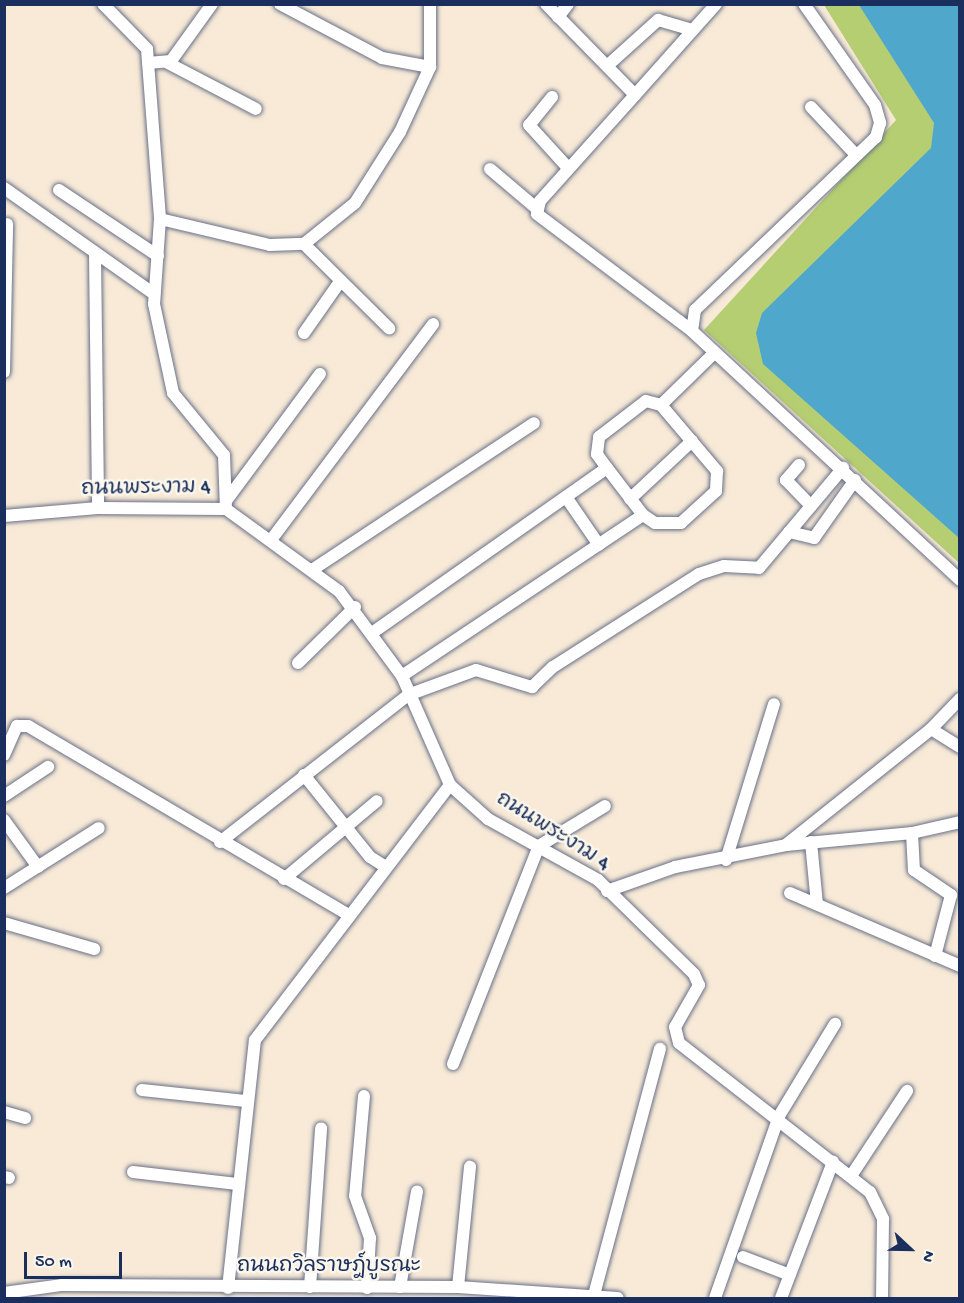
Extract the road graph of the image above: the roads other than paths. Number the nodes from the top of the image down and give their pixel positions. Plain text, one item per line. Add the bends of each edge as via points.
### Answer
1 (103, 4) edge
2 (212, 4) edge
3 (280, 4) edge
4 (430, 4) edge
5 (546, 4) edge
6 (568, 4) edge
7 (716, 4) edge
8 (804, 4) edge
9 (558, 17) junction
10 (693, 30) junction
11 (148, 63) junction
12 (168, 63) junction
13 (607, 66) junction
14 (430, 67) junction
15 (635, 95) junction
16 (552, 97) dead end
17 (812, 107) dead end
18 (256, 109) dead end
19 (856, 155) junction
20 (490, 169) dead end
21 (569, 169) junction
22 (4, 188) edge
23 (59, 190) dead end
24 (536, 207) junction
25 (160, 219) junction
26 (7, 224) dead end
27 (304, 244) junction
28 (95, 254) junction
29 (158, 256) junction
30 (339, 283) junction
31 (154, 294) junction
32 (433, 324) dead end
33 (389, 328) dead end
34 (692, 331) junction
35 (304, 333) dead end
36 (713, 354) junction
37 (4, 372) edge
38 (320, 374) dead end
39 (661, 405) junction
40 (534, 423) dead end
41 (693, 441) junction
42 (800, 465) dead end
43 (607, 468) junction
44 (843, 468) junction
45 (855, 480) junction
46 (566, 497) junction
47 (630, 499) junction
48 (226, 505) junction
49 (812, 506) junction
50 (98, 508) junction
51 (643, 515) junction
52 (4, 516) edge
53 (789, 532) junction
54 (271, 540) junction
55 (599, 545) junction
56 (312, 570) junction
57 (960, 580) edge
58 (355, 607) junction
59 (372, 633) junction
60 (298, 663) dead end
61 (402, 676) junction
62 (408, 695) junction
63 (960, 699) edge
64 (774, 704) dead end
65 (931, 729) junction
66 (960, 747) edge
67 (4, 755) edge
68 (48, 767) dead end
69 (304, 775) junction
70 (450, 784) junction
71 (4, 796) edge
72 (377, 801) dead end
73 (605, 806) dead end
74 (4, 820) edge
75 (960, 822) edge
76 (99, 828) dead end
77 (346, 828) junction
78 (912, 833) junction
79 (220, 842) junction
80 (811, 842) junction
81 (786, 845) junction
82 (539, 846) junction
83 (726, 861) junction
84 (38, 867) junction
85 (386, 867) junction
86 (284, 879) junction
87 (4, 888) edge
88 (608, 891) junction
89 (790, 893) dead end
90 (818, 904) junction
91 (349, 915) junction
92 (4, 923) edge
93 (94, 949) dead end
94 (935, 956) junction
95 (960, 966) edge
96 (836, 1024) dead end
97 (660, 1049) dead end
98 (453, 1064) dead end
99 (142, 1090) dead end
100 (907, 1091) dead end
101 (364, 1096) dead end
102 (245, 1101) junction
103 (4, 1112) edge
104 (779, 1116) junction
105 (25, 1118) dead end
106 (321, 1128) dead end
107 (833, 1161) junction
108 (470, 1167) dead end
109 (133, 1172) dead end
110 (851, 1176) junction
111 (237, 1184) junction
112 (417, 1192) dead end
113 (743, 1257) dead end
114 (790, 1275) junction
115 (310, 1287) junction
116 (458, 1287) junction
117 (228, 1288) junction
118 (367, 1288) junction
119 (397, 1291) edge
120 (117, 1292) edge
121 (4, 1293) edge
122 (284, 1293) edge
123 (353, 1293) edge
124 (474, 1293) edge
125 (573, 1295) edge
126 (594, 1295) junction
127 (618, 1299) edge
128 (715, 1299) edge
129 (781, 1299) edge
130 (882, 1299) edge

1 - 11 street via 143,40
2 - 12 street
3 - 14 street via 382,58
4 - 14 street
5 - 9 street
6 - 9 street
7 - 10 street
8 - 19 street via 875,105 880,123 876,137
9 - 13 street
10 - 13 street via 658,20
10 - 15 street
11 - 12 street
11 - 25 street
12 - 18 street
13 - 15 street
14 - 27 street via 383,164 355,203
15 - 21 street
16 - 21 street via 529,124
17 - 19 street
19 - 34 street via 695,310
20 - 24 street
21 - 24 street
22 - 28 street
23 - 29 street
24 - 34 street via 555,229
25 - 27 street via 270,246
25 - 29 street
26 - 37 street
27 - 30 street
28 - 31 street
28 - 50 street
29 - 31 street
30 - 33 street
30 - 35 street
31 - 48 street via 168,379 224,456
32 - 54 street
34 - 36 street
36 - 39 street
36 - 44 street
38 - 48 street
39 - 41 street
39 - 43 street via 638,404 599,437 597,454
40 - 56 street
41 - 47 street
41 - 51 street via 717,471 716,491 681,524 655,523
42 - 49 street via 786,480
43 - 46 street
43 - 47 street
44 - 45 street
44 - 49 street
45 - 53 street via 814,538
45 - 57 street
46 - 55 street
46 - 59 street
47 - 51 street
48 - 50 street, ถนนพระงาม 4
48 - 54 street, ถนนพระงาม 4
49 - 53 street
50 - 52 street, ถนนพระงาม 4
51 - 55 street
53 - 62 street via 759,568 724,566 699,573 553,668 532,687 476,670
54 - 56 street, ถนนพระงาม 4
55 - 61 street
56 - 58 street, ถนนพระงาม 4
58 - 59 street, ถนนพระงาม 4
58 - 60 street
59 - 61 street, ถนนพระงาม 4
61 - 62 street, ถนนพระงาม 4
62 - 69 street
62 - 70 street, ถนนพระงาม 4
63 - 65 street
64 - 83 street
65 - 66 street
65 - 81 street
67 - 79 street via 17,726 28,726
68 - 71 street
69 - 77 street
69 - 79 street
70 - 82 street, ถนนพระงาม 4 via 488,819
70 - 85 street
72 - 77 street
73 - 82 street
74 - 84 street
75 - 78 street
76 - 84 street
77 - 85 street
77 - 86 street
78 - 80 street
78 - 94 street via 914,870 951,895
79 - 86 street
80 - 81 street
80 - 90 street
81 - 83 street
82 - 88 street, ถนนพระงาม 4
82 - 98 street
83 - 88 street via 675,867
84 - 87 street
85 - 91 street
86 - 91 street
88 - 104 street, ถนนพระงาม 4 via 694,974 699,985 675,1027 679,1043
89 - 90 street
90 - 94 street
91 - 102 street via 255,1040
92 - 93 street
94 - 95 street
96 - 104 street
97 - 126 street
99 - 102 street
100 - 110 street
101 - 118 street via 355,1196 370,1239
102 - 111 street
103 - 105 street
104 - 107 street, ถนนพระงาม 4
104 - 128 street
106 - 115 street
107 - 110 street, ถนนพระงาม 4
107 - 114 street
108 - 116 street
109 - 111 street
110 - 130 street, ถนนพระงาม 4 via 870,1192 883,1219
111 - 117 street
112 - 119 street
113 - 114 street
114 - 129 street
115 - 122 street, ถนนถวิลราษฎ์บูรณะ
115 - 123 street, ถนนถวิลราษฎ์บูรณะ
116 - 119 street, ถนนถวิลราษฎ์บูรณะ
116 - 124 street, ถนนถวิลราษฎ์บูรณะ
117 - 120 street, ถนนถวิลราษฎ์บูรณะ
117 - 122 street, ถนนถวิลราษฎ์บูรณะ
118 - 119 street, ถนนถวิลราษฎ์บูรณะ
118 - 123 street, ถนนถวิลราษฎ์บูรณะ
120 - 121 street, ถนนถวิลราษฎ์บูรณะ
124 - 125 street, ถนนถวิลราษฎ์บูรณะ
125 - 126 street, ถนนถวิลราษฎ์บูรณะ
126 - 127 street, ถนนถวิลราษฎ์บูรณะ

